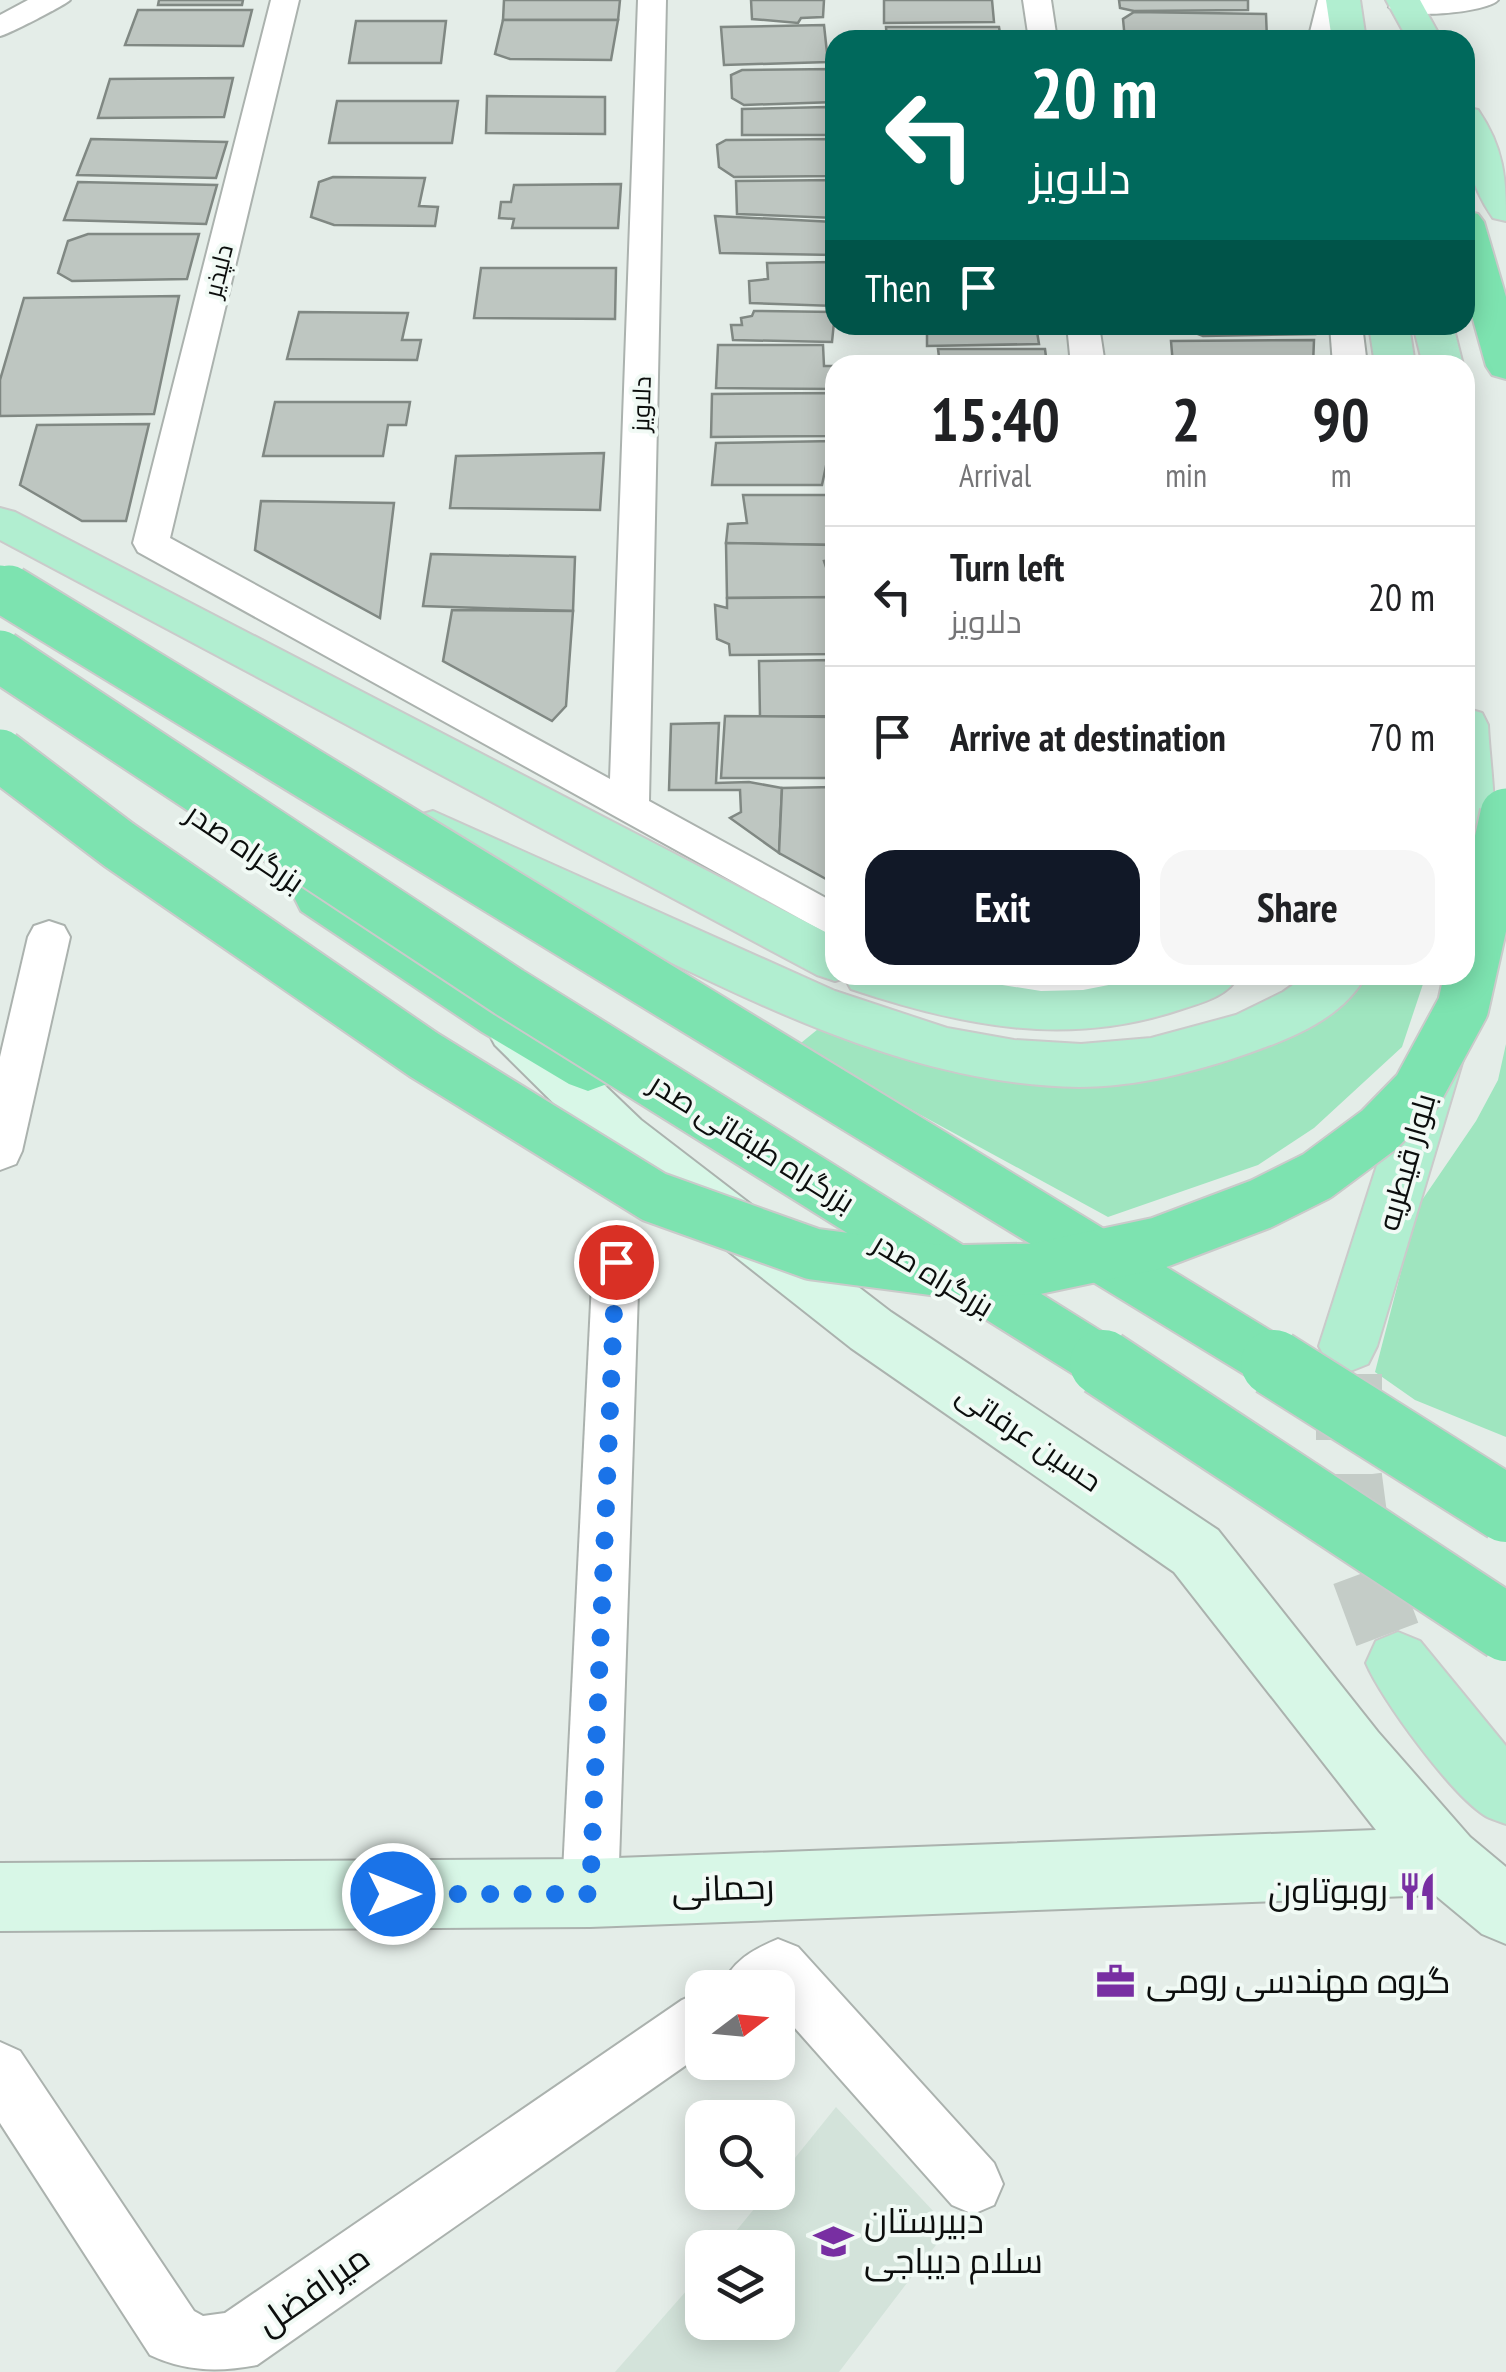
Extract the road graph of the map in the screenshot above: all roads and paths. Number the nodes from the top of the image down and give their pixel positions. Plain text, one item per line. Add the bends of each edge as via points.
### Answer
1 (56, 0) edge
2 (284, 0) edge
3 (652, 0) edge
4 (1037, 0) edge
5 (1332, 0) edge
6 (1343, 0) edge
7 (1484, 0) edge
8 (1403, 4) edge
9 (0, 28) edge
10 (1042, 30) edge
11 (1324, 30) edge
12 (1348, 30) edge
13 (1419, 30) edge
14 (1475, 140) edge
15 (1506, 210) edge
16 (1475, 257) edge
17 (1506, 366) edge
18 (0, 522) edge
19 (0, 574) edge
20 (0, 585) edge
21 (0, 656) edge
22 (0, 685) edge
23 (0, 755) edge
24 (308, 772) junction
25 (630, 808) junction
26 (1506, 814) edge
27 (825, 916) edge
28 (50, 937) dead end
29 (1475, 954) edge
30 (825, 955) edge
31 (903, 985) edge
32 (960, 985) edge
33 (1093, 985) edge
34 (1186, 985) edge
35 (1331, 985) edge
36 (1452, 985) edge
37 (1468, 985) edge
38 (500, 1017) junction
39 (0, 1150) edge
40 (616, 1262) dead end
41 (1348, 1346) tunnel mouth
42 (1279, 1366) junction
43 (1506, 1469) edge
44 (1506, 1494) edge
45 (1506, 1510) edge
46 (1506, 1628) edge
47 (1506, 1648) edge
48 (1398, 1663) tunnel mouth
49 (1506, 1791) edge
50 (1446, 1861) junction
51 (590, 1894) junction
52 (0, 1897) edge
53 (1506, 1910) edge
54 (795, 2008) edge
55 (685, 2032) edge
56 (0, 2071) edge
57 (973, 2184) dead end

1 - 9 street
2 - 25 street, دلپذیر via 151,543
3 - 25 street, دلاویز
4 - 10 street
5 - 11 street
6 - 12 main road
7 - 8 street
8 - 13 main road
14 - 15 main road
16 - 17 highway
18 - 30 main road
19 - 24 highway
20 - 42 highway, bridge
21 - 46 highway, بزرگراه طبقاتی صدر, bridge via 509,992 1093,1356
22 - 38 highway, بزرگراه صدر
23 - 37 highway, bridge via 424,1055 654,1197 813,1254 943,1271 1034,1269 1158,1242 1261,1204 1318,1176 1418,1090 1463,1008
24 - 35 main road via 812,1006 922,1046 1033,1065 1123,1064 1238,1036
24 - 44 highway
25 - 27 street
26 - 29 highway, bridge
28 - 39 street
31 - 34 main road via 1024,1013 1147,999
32 - 33 street via 1019,998
36 - 41 main road, بلوار قیطریه via 1391,1218
38 - 47 highway, بزرگراه صدر via 1041,1340
38 - 50 main road, حسین عرفاتی via 622,1136 871,1330 1196,1551
40 - 51 street
42 - 43 highway, bridge
42 - 45 highway, bridge
48 - 49 main road
50 - 51 main road, رحمانی
50 - 53 main road, حسین عرفاتی
51 - 52 main road, رحمانی
54 - 57 street
55 - 56 street, میرافضل via 235,2344 200,2348 172,2332

